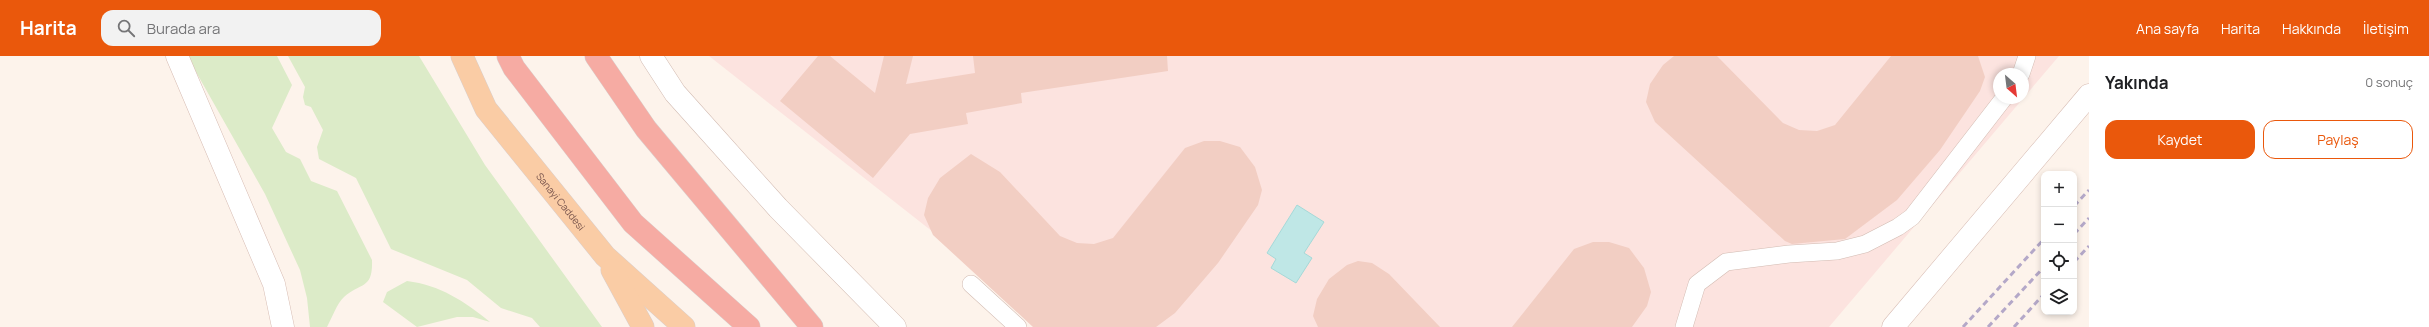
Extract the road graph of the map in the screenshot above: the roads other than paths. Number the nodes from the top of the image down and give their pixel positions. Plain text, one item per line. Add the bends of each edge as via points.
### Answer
1 (177, 56) edge
2 (462, 56) edge
3 (508, 56) edge
4 (596, 56) edge
5 (612, 56) edge
6 (651, 56) edge
7 (2027, 56) edge
8 (2023, 68) edge
9 (2089, 95) edge
10 (1999, 104) edge
11 (646, 129) junction
12 (605, 256) junction
13 (971, 284) dead end
14 (283, 327) edge
15 (643, 327) edge
16 (684, 327) edge
17 (749, 327) edge
18 (812, 327) edge
19 (895, 327) edge
20 (1018, 327) edge
21 (1684, 327) edge
22 (1893, 327) edge

1 - 14 main road via 274,284
2 - 12 main road, Sanayi Caddesi via 486,109
3 - 17 highway via 514,68 633,223
4 - 11 highway
5 - 11 highway
6 - 19 main road via 675,93 778,208
7 - 8 lane
9 - 22 main road
10 - 21 lane via 1912,217 1898,227 1874,241 1837,251 1726,262 1697,284
11 - 18 highway
12 - 15 main road
12 - 16 main road, Sanayi Caddesi
13 - 20 lane

